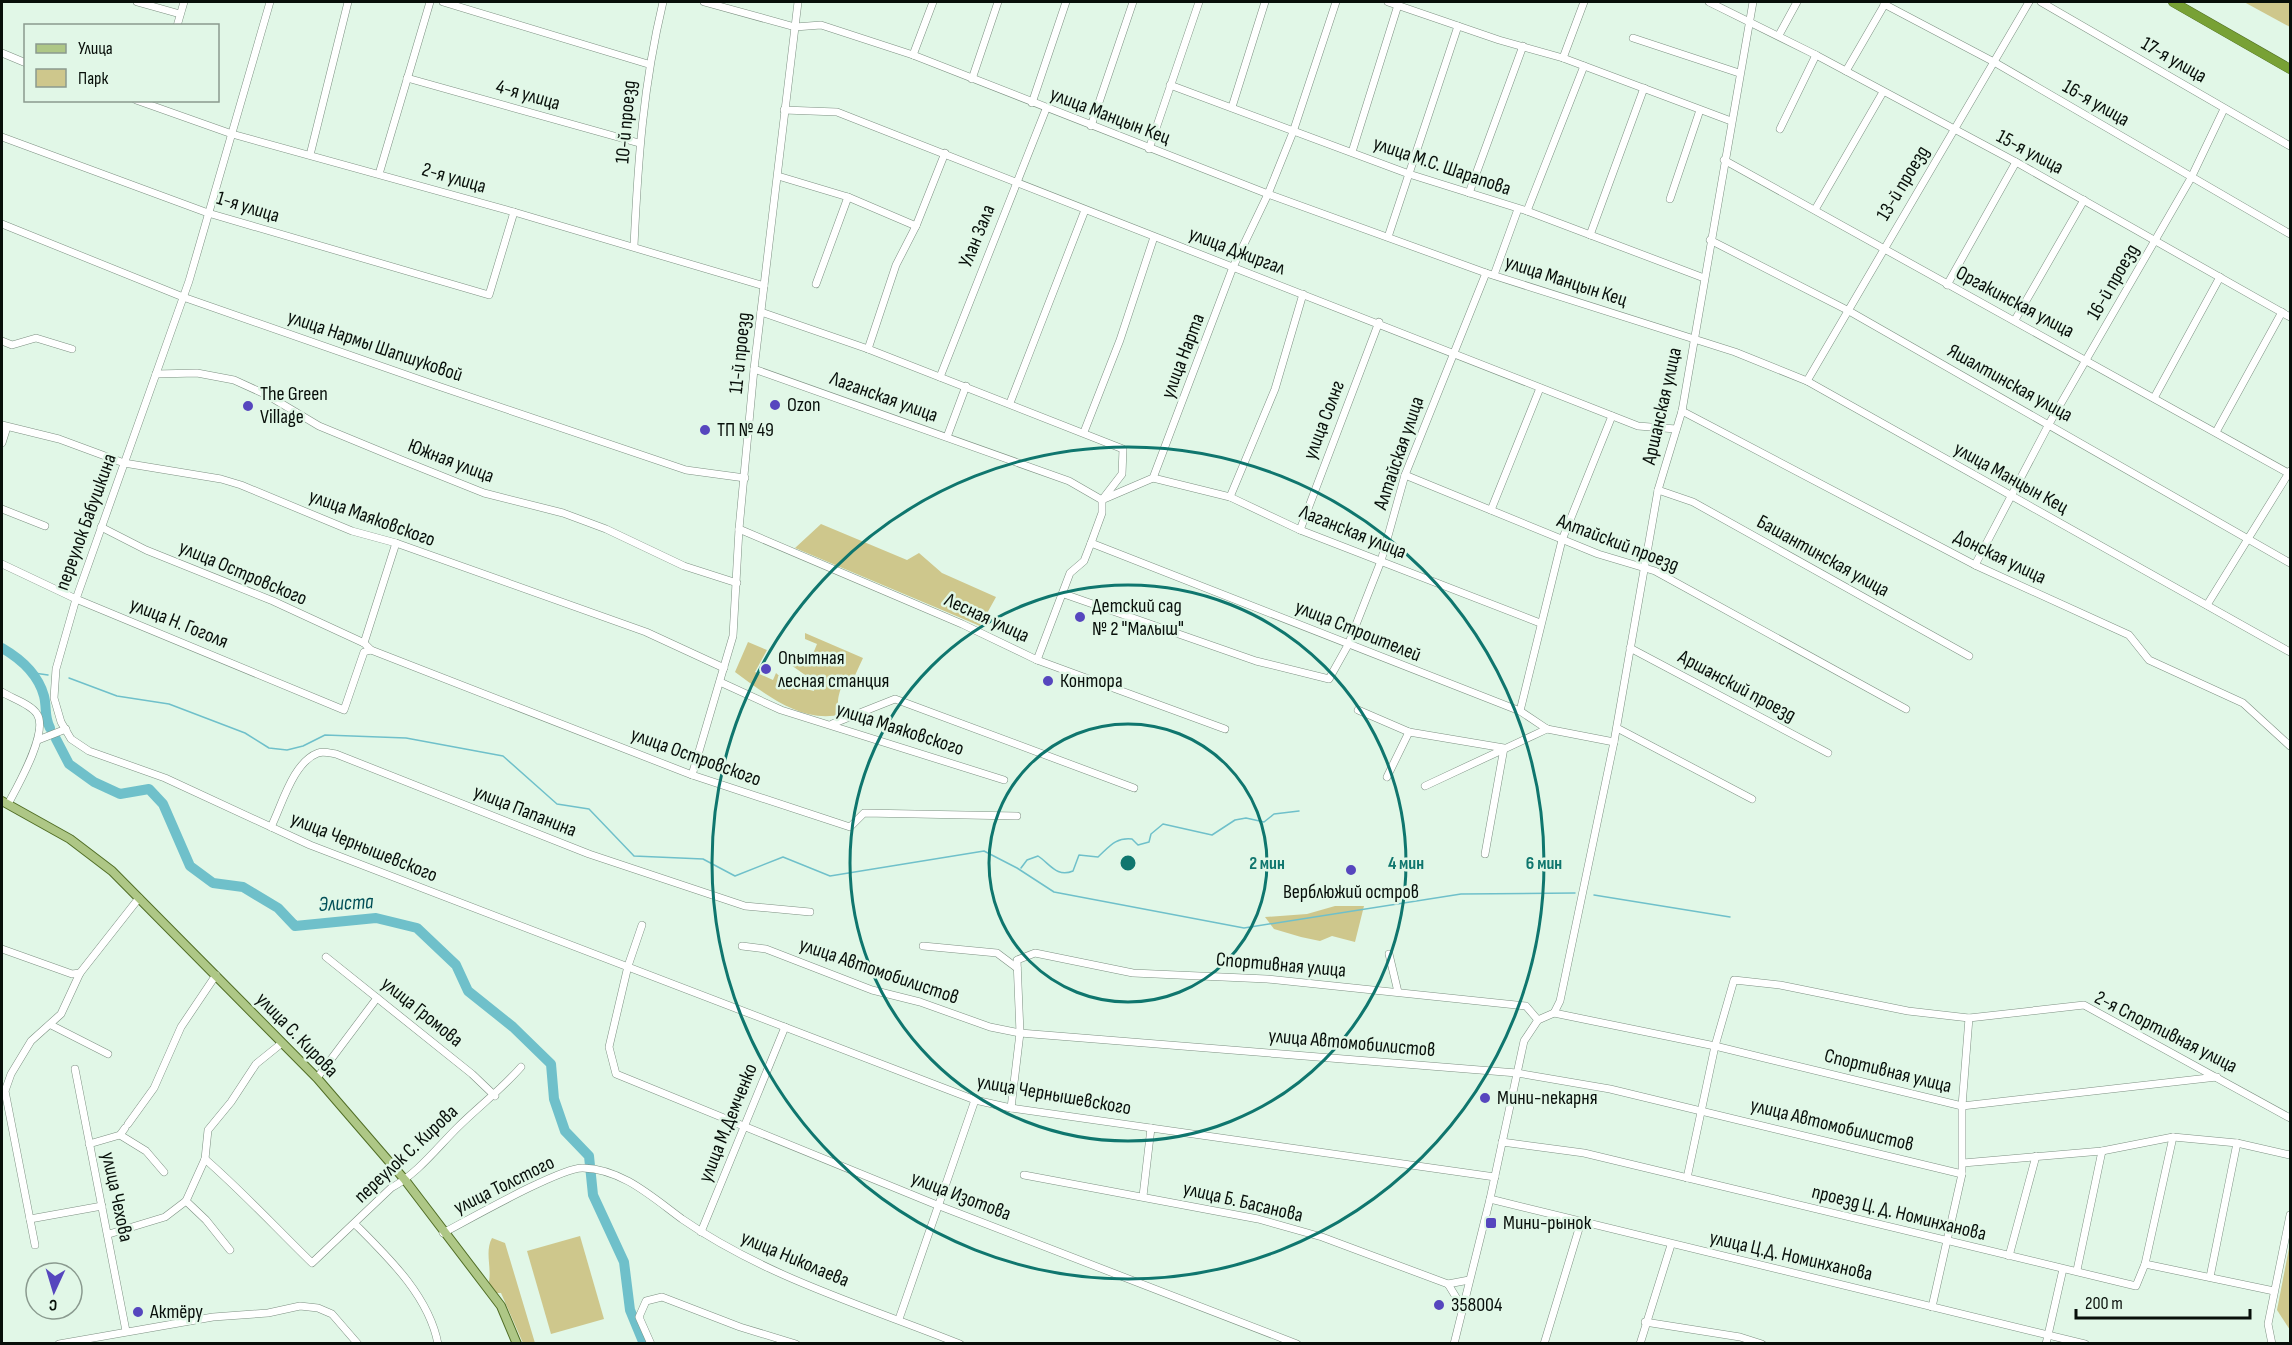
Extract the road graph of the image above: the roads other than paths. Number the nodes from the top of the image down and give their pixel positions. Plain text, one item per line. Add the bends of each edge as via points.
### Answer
1 (137, 2) edge
2 (184, 2) edge
3 (270, 2) edge
4 (348, 2) edge
5 (430, 2) edge
6 (443, 2) edge
7 (663, 2) edge
8 (704, 2) edge
9 (798, 2) edge
10 (933, 2) edge
11 (998, 2) edge
12 (1066, 2) edge
13 (1133, 2) edge
14 (1199, 2) edge
15 (1265, 2) edge
16 (1336, 2) edge
17 (1388, 2) edge
18 (1584, 2) edge
19 (1709, 2) edge
20 (1753, 2) edge
21 (1797, 2) edge
22 (2029, 2) edge
23 (2040, 2) edge
24 (2173, 2) edge
25 (1885, 3) edge
26 (1398, 5) junction
27 (180, 14) junction
28 (1750, 23) junction
29 (178, 24) edge
30 (1458, 26) junction
31 (795, 27) junction
32 (1779, 36) junction
33 (1633, 38) dead end
34 (1523, 46) junction
35 (2, 53) edge
36 (1816, 54) junction
37 (913, 55) junction
38 (1563, 58) junction
39 (24, 62) edge
40 (1994, 62) junction
41 (648, 64) junction
42 (1584, 66) junction
43 (2290, 69) edge
44 (1846, 71) junction
45 (1739, 73) junction
46 (407, 78) junction
47 (972, 79) junction
48 (1170, 85) junction
49 (1644, 88) junction
50 (1883, 92) junction
51 (1032, 103) junction
52 (155, 104) edge
53 (1232, 107) junction
54 (1046, 109) junction
55 (2224, 109) junction
56 (784, 110) junction
57 (1700, 110) junction
58 (1731, 121) junction
59 (1091, 126) junction
60 (1780, 129) dead end
61 (1954, 130) junction
62 (1293, 132) junction
63 (232, 134) junction
64 (2, 137) edge
65 (639, 143) junction
66 (2290, 146) edge
67 (1149, 149) junction
68 (1352, 152) junction
69 (945, 153) junction
70 (310, 155) junction
71 (1724, 160) junction
72 (2016, 162) junction
73 (379, 174) junction
74 (1409, 174) junction
75 (778, 176) junction
76 (2191, 178) junction
77 (1017, 183) junction
78 (1468, 193) junction
79 (1268, 194) junction
80 (848, 197) junction
81 (1670, 199) dead end
82 (2084, 200) junction
83 (1816, 208) junction
84 (1518, 209) junction
85 (1085, 210) junction
86 (1527, 211) junction
87 (514, 212) junction
88 (208, 213) junction
89 (2, 224) edge
90 (916, 226) junction
91 (2290, 234) edge
92 (1590, 235) junction
93 (1154, 237) junction
94 (1388, 237) junction
95 (1710, 240) junction
96 (2156, 240) junction
97 (634, 246) junction
98 (1885, 247) junction
99 (1233, 267) junction
100 (1486, 273) junction
101 (1494, 275) junction
102 (2220, 277) junction
103 (1704, 278) junction
104 (816, 284) dead end
105 (1947, 285) junction
106 (764, 286) junction
107 (1303, 294) junction
108 (183, 297) junction
109 (1849, 311) junction
110 (761, 312) junction
111 (2282, 312) junction
112 (2290, 317) edge
113 (2015, 320) junction
114 (1379, 322) junction
115 (1694, 339) junction
116 (2, 341) edge
117 (868, 349) junction
118 (72, 350) dead end
119 (1452, 352) junction
120 (2087, 360) junction
121 (754, 369) junction
122 (156, 374) junction
123 (940, 377) junction
124 (1807, 381) junction
125 (966, 386) junction
126 (1540, 387) junction
127 (2154, 398) junction
128 (1010, 403) junction
129 (1682, 411) junction
130 (1612, 416) junction
131 (2049, 424) junction
132 (4, 426) edge
133 (1676, 429) junction
134 (1084, 432) junction
135 (2216, 432) junction
136 (946, 437) junction
137 (2, 443) edge
138 (124, 463) junction
139 (2290, 473) edge
140 (1406, 475) junction
141 (745, 478) junction
142 (1153, 478) junction
143 (1658, 490) junction
144 (1230, 497) junction
145 (2010, 497) junction
146 (1102, 500) junction
147 (2, 509) edge
148 (1491, 510) junction
149 (45, 526) dead end
150 (101, 527) junction
151 (739, 528) junction
152 (1300, 530) junction
153 (2247, 537) junction
154 (1562, 540) junction
155 (396, 543) junction
156 (1091, 543) junction
157 (1381, 561) junction
158 (2290, 562) edge
159 (2, 564) edge
160 (1975, 565) junction
161 (1643, 569) junction
162 (737, 583) junction
163 (1064, 594) junction
164 (75, 599) junction
165 (2207, 604) junction
166 (1540, 623) junction
167 (364, 643) junction
168 (1348, 645) junction
169 (1630, 648) junction
170 (372, 650) junction
171 (2290, 651) edge
172 (1969, 656) dead end
173 (1037, 660) junction
174 (724, 668) junction
175 (720, 682) junction
176 (2, 692) edge
177 (1906, 709) dead end
178 (1358, 710) dead end
179 (1520, 711) junction
180 (832, 724) junction
181 (1617, 728) junction
182 (66, 729) junction
183 (1224, 729) dead end
184 (1547, 729) junction
185 (1409, 732) junction
186 (38, 740) junction
187 (1614, 742) junction
188 (2290, 746) edge
189 (1504, 748) junction
190 (89, 751) joint
191 (1828, 753) dead end
192 (692, 775) junction
193 (1387, 777) dead end
194 (1004, 780) dead end
195 (1425, 786) dead end
196 (1134, 788) dead end
197 (1752, 799) dead end
198 (5, 802) edge
199 (1017, 816) dead end
200 (271, 827) junction
201 (1485, 854) dead end
202 (139, 898) junction
203 (810, 912) dead end
204 (642, 925) dead end
205 (742, 946) dead end
206 (923, 946) dead end
207 (2, 949) edge
208 (1389, 954) dead end
209 (326, 957) dead end
210 (1017, 964) junction
211 (628, 966) junction
212 (80, 973) junction
213 (216, 975) junction
214 (1398, 992) junction
215 (377, 998) junction
216 (1554, 1012) junction
217 (1969, 1018) junction
218 (1538, 1020) junction
219 (51, 1024) junction
220 (785, 1027) junction
221 (1020, 1033) junction
222 (282, 1042) junction
223 (1716, 1046) junction
224 (108, 1054) dead end
225 (521, 1067) dead end
226 (75, 1069) dead end
227 (1517, 1073) junction
228 (2218, 1077) junction
229 (317, 1078) junction
230 (495, 1096) junction
231 (975, 1100) junction
232 (1962, 1106) junction
233 (1011, 1108) junction
234 (1702, 1111) junction
235 (2290, 1118) edge
236 (745, 1128) junction
237 (1151, 1128) junction
238 (120, 1135) junction
239 (2173, 1137) junction
240 (1502, 1142) junction
241 (2236, 1143) junction
242 (89, 1144) junction
243 (2102, 1151) junction
244 (2290, 1155) edge
245 (2036, 1156) junction
246 (205, 1159) junction
247 (1963, 1163) junction
248 (580, 1167) joint
249 (164, 1172) dead end
250 (1962, 1174) junction
251 (1024, 1175) dead end
252 (1495, 1177) junction
253 (1687, 1178) junction
254 (405, 1180) junction
255 (1143, 1196) junction
256 (1490, 1199) junction
257 (186, 1201) junction
258 (937, 1205) junction
259 (102, 1206) junction
260 (2290, 1215) edge
261 (30, 1219) junction
262 (1581, 1222) junction
263 (355, 1224) junction
264 (701, 1232) junction
265 (443, 1233) junction
266 (109, 1234) junction
267 (1949, 1242) junction
268 (35, 1245) dead end
269 (1671, 1245) junction
270 (230, 1250) dead end
271 (2009, 1256) junction
272 (2145, 1264) junction
273 (2063, 1269) junction
274 (2077, 1270) junction
275 (2210, 1276) junction
276 (1469, 1280) junction
277 (1448, 1284) junction
278 (2274, 1291) junction
279 (1462, 1307) junction
280 (1932, 1307) junction
281 (899, 1319) junction
282 (1645, 1322) junction
283 (126, 1331) junction
284 (112, 1334) junction
285 (2049, 1334) junction
286 (59, 1344) edge
287 (114, 1344) edge
288 (358, 1344) edge
289 (438, 1344) edge
290 (517, 1344) edge
291 (651, 1344) edge
292 (796, 1344) edge
293 (960, 1344) edge
294 (1297, 1344) edge
295 (1454, 1344) edge
296 (1544, 1344) edge
297 (1640, 1344) edge
298 (1762, 1344) edge
299 (2046, 1344) edge
300 (2085, 1344) edge
301 (2272, 1344) edge

1 - 27 street
2 - 27 street
3 - 63 street, переулок Бабушкина
4 - 70 street
5 - 46 street
6 - 41 street
7 - 41 street, 10-й проезд
8 - 31 street, улица Манцын Кец
9 - 31 street, 11-й проезд
10 - 37 street
11 - 47 street
12 - 51 street
13 - 59 street
14 - 48 street
15 - 53 street
16 - 62 street, улица Нарта
17 - 26 street
18 - 38 street
19 - 28 street, 15-я улица
20 - 28 street, Аршанская улица
21 - 32 street
22 - 40 street, 13-й проезд
23 - 55 street, 17-я улица
24 - 43 highway
25 - 40 street, 16-я улица
25 - 44 street
26 - 30 street
26 - 68 street
27 - 29 street
28 - 32 street, 15-я улица
28 - 45 street, Аршанская улица
30 - 34 street
30 - 74 street
31 - 37 street, улица Манцын Кец via 821,24
31 - 56 street, 11-й проезд
32 - 36 street, 15-я улица
33 - 45 street
34 - 38 street
34 - 78 street
35 - 39 street
36 - 44 street, 15-я улица
36 - 60 street
37 - 47 street, улица Манцын Кец
38 - 42 street
40 - 61 street, 13-й проезд
40 - 76 street, 16-я улица
41 - 65 street, 10-й проезд
42 - 49 street
42 - 86 street
44 - 50 street, 15-я улица
45 - 58 street, Аршанская улица
46 - 65 street, 4-я улица
46 - 73 street
47 - 51 street, улица Манцын Кец
48 - 53 street, улица М.С. Шарапова
48 - 67 street
49 - 57 street
49 - 92 street
50 - 61 street, 15-я улица
50 - 83 street
51 - 54 street, улица Манцын Кец
52 - 63 street, 2-я улица
53 - 62 street, улица М.С. Шарапова
54 - 59 street, улица Манцын Кец
54 - 77 street, Улан Зала
55 - 66 street, 17-я улица
55 - 76 street, 16-й проезд
56 - 69 street, улица Джиргал via 837,112
56 - 75 street, 11-й проезд
57 - 58 street
57 - 81 street
58 - 71 street, Аршанская улица
59 - 67 street, улица Манцын Кец
61 - 72 street, 15-я улица
61 - 98 street, 13-й проезд
62 - 68 street, улица М.С. Шарапова
62 - 79 street, улица Нарта
63 - 70 street, 2-я улица
63 - 88 street, переулок Бабушкина
64 - 88 street, 1-я улица
65 - 97 street, 10-й проезд
67 - 79 street, улица Манцын Кец
68 - 74 street, улица М.С. Шарапова
69 - 77 street, улица Джиргал
69 - 90 street
70 - 73 street, 2-я улица
71 - 83 street, Оргакинская улица
71 - 95 street, Аршанская улица
72 - 82 street, 15-я улица
72 - 105 street
73 - 87 street, 2-я улица
74 - 78 street, улица М.С. Шарапова
74 - 94 street
75 - 80 street
75 - 106 street, 11-й проезд
76 - 91 street, 16-я улица
76 - 96 street, 16-й проезд
77 - 85 street, улица Джиргал
77 - 123 street, Улан Зала
78 - 84 street, улица М.С. Шарапова
79 - 94 street, улица Манцын Кец
79 - 99 street, улица Нарта
80 - 90 street
80 - 104 street
82 - 96 street, 15-я улица
82 - 113 street
83 - 98 street, Оргакинская улица
84 - 86 street, улица М.С. Шарапова
84 - 101 street
85 - 93 street, улица Джиргал
85 - 128 street
86 - 92 street, улица М.С. Шарапова
87 - 88 street, 1-я улица via 489,295
87 - 97 street, 2-я улица
88 - 108 street, переулок Бабушкина
89 - 108 street, улица Нармы Шапшуковой
90 - 117 street via 896,265
92 - 103 street, улица М.С. Шарапова
93 - 99 street, улица Джиргал
93 - 134 street
94 - 100 street, улица Манцын Кец
95 - 103 street, Аршанская улица
95 - 109 street, Яшалтинская улица
96 - 102 street, 15-я улица
96 - 120 street, 16-й проезд
97 - 106 street, 2-я улица
98 - 105 street, Оргакинская улица
98 - 109 street, 13-й проезд
99 - 107 street, улица Джиргал
99 - 142 street, улица Нарта
100 - 101 street, улица Манцын Кец
100 - 119 street, Алтайская улица
101 - 115 street, улица Манцын Кец
102 - 111 street, 15-я улица
102 - 127 street
103 - 115 street, Аршанская улица
105 - 113 street, Оргакинская улица
106 - 110 street, 11-й проезд
107 - 114 street, улица Джиргал
107 - 144 street via 1275,389
108 - 122 street, переулок Бабушкина
108 - 141 street, улица Нармы Шапшуковой via 686,470
109 - 124 street, 13-й проезд
109 - 131 street, Яшалтинская улица
110 - 117 street
110 - 121 street, 11-й проезд
111 - 112 street, 15-я улица
111 - 135 street
113 - 120 street, Оргакинская улица
114 - 119 street, улица Джиргал
114 - 152 street, улица Солнг
115 - 124 street, улица Манцын Кец
115 - 129 street, Аршанская улица
116 - 118 street via 12,345 36,338
117 - 123 street
119 - 126 street, улица Джиргал
119 - 140 street, Алтайская улица
120 - 127 street, Оргакинская улица
120 - 131 street, 16-й проезд
121 - 136 street, Лаганская улица
121 - 141 street, 11-й проезд
122 - 138 street, переулок Бабушкина
122 - 162 street, Южная улица via 196,373 234,380 319,426 399,459 484,493 563,513 684,566
123 - 125 street
124 - 145 street, улица Манцын Кец
125 - 128 street
125 - 136 street
126 - 130 street, улица Джиргал
126 - 148 street
127 - 135 street, Оргакинская улица
128 - 134 street
129 - 133 street, Аршанская улица
129 - 160 street, Донская улица
130 - 133 street, улица Джиргал via 1638,426
130 - 154 street
131 - 145 street, 16-й проезд
131 - 153 street, Яшалтинская улица
132 - 137 street
132 - 138 street, улица Маяковского via 59,439
133 - 143 street, Аршанская улица
134 - 146 street via 1123,449 1122,474
135 - 139 street, Оргакинская улица
136 - 146 street, Лаганская улица via 1069,481
138 - 150 street, переулок Бабушкина
138 - 155 street, улица Маяковского via 221,479 352,531
139 - 153 street
140 - 148 street, Алтайский проезд
140 - 157 street, Алтайская улица
141 - 151 street, 11-й проезд
142 - 144 street, Лаганская улица
142 - 146 street
143 - 161 street, Аршанская улица
143 - 172 street, Башантинская улица via 1693,502
144 - 152 street, Лаганская улица
145 - 160 street, 16-й проезд
145 - 165 street, улица Манцын Кец
146 - 156 street via 1102,513
147 - 149 street
148 - 154 street, Алтайский проезд
150 - 164 street, переулок Бабушкина
150 - 167 street, улица Островского
151 - 162 street, 11-й проезд
151 - 173 street, Лесная улица
152 - 157 street, Лаганская улица
153 - 158 street, Яшалтинская улица
153 - 165 street
154 - 161 street, Алтайский проезд
154 - 166 street
155 - 167 street
155 - 174 street, улица Маяковского via 646,632
156 - 163 street via 1084,561 1070,573
156 - 168 street, улица Строителей
157 - 166 street, Лаганская улица
157 - 168 street, Алтайская улица
159 - 164 street, улица Н. Гоголя
160 - 188 street, Донская улица via 2129,635 2149,660 2243,703
161 - 169 street, Аршанская улица
161 - 177 street, Алтайский проезд via 1655,571
162 - 174 street, 11-й проезд via 733,636
163 - 168 street, Алтайская улица via 1256,661 1329,678
163 - 173 street
164 - 170 street, улица Н. Гоголя via 344,710 364,652
164 - 182 street, переулок Бабушкина via 56,669 54,698
165 - 171 street, улица Манцын Кец
166 - 179 street
167 - 170 street, улица Островского
168 - 179 street, улица Строителей
169 - 181 street, Аршанская улица
169 - 191 street, Аршанский проезд
170 - 192 street, улица Островского
173 - 183 street, Лесная улица
174 - 175 street, 11-й проезд
175 - 180 street, улица Маяковского via 781,710
175 - 192 street, 11-й проезд
176 - 186 street via 37,714
178 - 185 street
179 - 184 street, улица Строителей
180 - 194 street, улица Маяковского
180 - 196 street via 895,699
181 - 187 street, Аршанская улица
181 - 197 street
182 - 186 street
182 - 190 street, переулок Бабушкина via 71,739
184 - 187 street, улица Строителей
184 - 189 street
185 - 189 street
185 - 193 street
186 - 198 street via 26,771
187 - 216 street, Аршанская улица via 1560,1001
189 - 195 street
189 - 201 street
190 - 200 street, улица Чернышевского via 165,778
192 - 199 street, улица Островского via 850,827 864,813
198 - 202 main road, улица С. Кирова via 93,854
200 - 203 street, улица Папанина via 308,758 321,752 336,754 589,854 745,906
200 - 211 street, улица Чернышевского
202 - 212 street
202 - 213 main road, улица С. Кирова
204 - 211 street
205 - 221 street, улица Автомобилистов via 766,949 872,990
206 - 210 street via 997,953
207 - 212 street via 72,974
208 - 214 street
209 - 215 street, улица Громова
210 - 214 street, Спортивная улица via 1035,953 1133,973 1267,978
210 - 221 street
211 - 220 street, улица Чернышевского
211 - 236 street, улица Изотова via 609,1047 616,1074
212 - 219 street via 61,1014
213 - 222 main road, улица С. Кирова
213 - 238 street via 181,1027 154,1088
214 - 218 street, Спортивная улица via 1526,1006
215 - 229 street
215 - 230 street, улица Громова
216 - 218 street
216 - 223 street, Спортивная улица
217 - 223 street, 2-я Спортивная улица via 1734,980
217 - 228 street, 2-я Спортивная улица via 2084,1005
217 - 232 street
218 - 227 street via 1524,1041
219 - 224 street
219 - 261 street via 31,1041 11,1074 6,1091
220 - 231 street, улица Чернышевского
220 - 236 street, улица М.Демченко
221 - 227 street, улица Автомобилистов
221 - 233 street
222 - 229 main road, улица С. Кирова
222 - 246 street via 255,1064 208,1130
223 - 232 street, Спортивная улица
223 - 234 street
225 - 230 street, переулок С. Кирова
226 - 242 street, улица Чехова
227 - 234 street, улица Автомобилистов via 1610,1089
227 - 240 street
228 - 232 street, Спортивная улица
228 - 235 street, 2-я Спортивная улица
229 - 254 main road, улица С. Кирова
230 - 254 street, переулок С. Кирова
231 - 233 street, улица Чернышевского
231 - 258 street
232 - 247 street
233 - 237 street, улица Чернышевского
234 - 250 street, улица Автомобилистов
234 - 253 street
236 - 258 street, улица Изотова
236 - 264 street, улица М.Демченко
237 - 252 street, улица Чернышевского
237 - 255 street
238 - 242 street
238 - 249 street via 146,1151
239 - 241 street
239 - 243 street
239 - 272 street
240 - 252 street
240 - 253 street, проезд Ц. Д. Номинханова via 1584,1153
241 - 244 street
241 - 275 street
242 - 259 street, улица Чехова
243 - 245 street
243 - 274 street
245 - 247 street
245 - 271 street
246 - 257 street
246 - 263 street, переулок С. Кирова via 251,1199 258,1211 312,1263
247 - 250 street
248 - 264 street, улица Николаева via 607,1171 645,1190
248 - 265 street, улица Толстого
250 - 267 street
251 - 255 street, улица Б. Басанова
252 - 256 street
253 - 267 street, проезд Ц. Д. Номинханова
254 - 263 street, переулок С. Кирова via 391,1188
254 - 265 main road, улица С. Кирова
255 - 277 street, улица Б. Басанова via 1322,1238
256 - 262 street, улица Ц.Д. Номинханова
256 - 276 street
257 - 266 street via 165,1217
257 - 270 street
258 - 281 street
258 - 294 street, улица Изотова
259 - 261 street
259 - 266 street, улица Чехова
260 - 278 street
261 - 268 street
262 - 269 street, улица Ц.Д. Номинханова
262 - 296 street
263 - 289 street via 422,1302
264 - 281 street, улица Николаева via 758,1265
265 - 290 main road, улица С. Кирова via 501,1306
266 - 283 street, улица Чехова
267 - 271 street, проезд Ц. Д. Номинханова
267 - 280 street
269 - 280 street, улица Ц.Д. Номинханова
269 - 282 street
271 - 273 street, проезд Ц. Д. Номинханова
272 - 274 street, проезд Ц. Д. Номинханова via 2136,1286
272 - 275 street
273 - 274 street, проезд Ц. Д. Номинханова
273 - 285 street
275 - 278 street
276 - 277 street
276 - 279 street
277 - 279 street
278 - 301 street via 2268,1324
279 - 295 street
280 - 285 street, улица Ц.Д. Номинханова
281 - 293 street, улица Николаева
282 - 297 street
282 - 298 street
283 - 284 street
283 - 288 street via 300,1306 322,1309 342,1323
284 - 286 street
284 - 287 street
285 - 299 street
285 - 300 street, улица Ц.Д. Номинханова
291 - 292 street via 639,1317 641,1308 646,1301 662,1297

